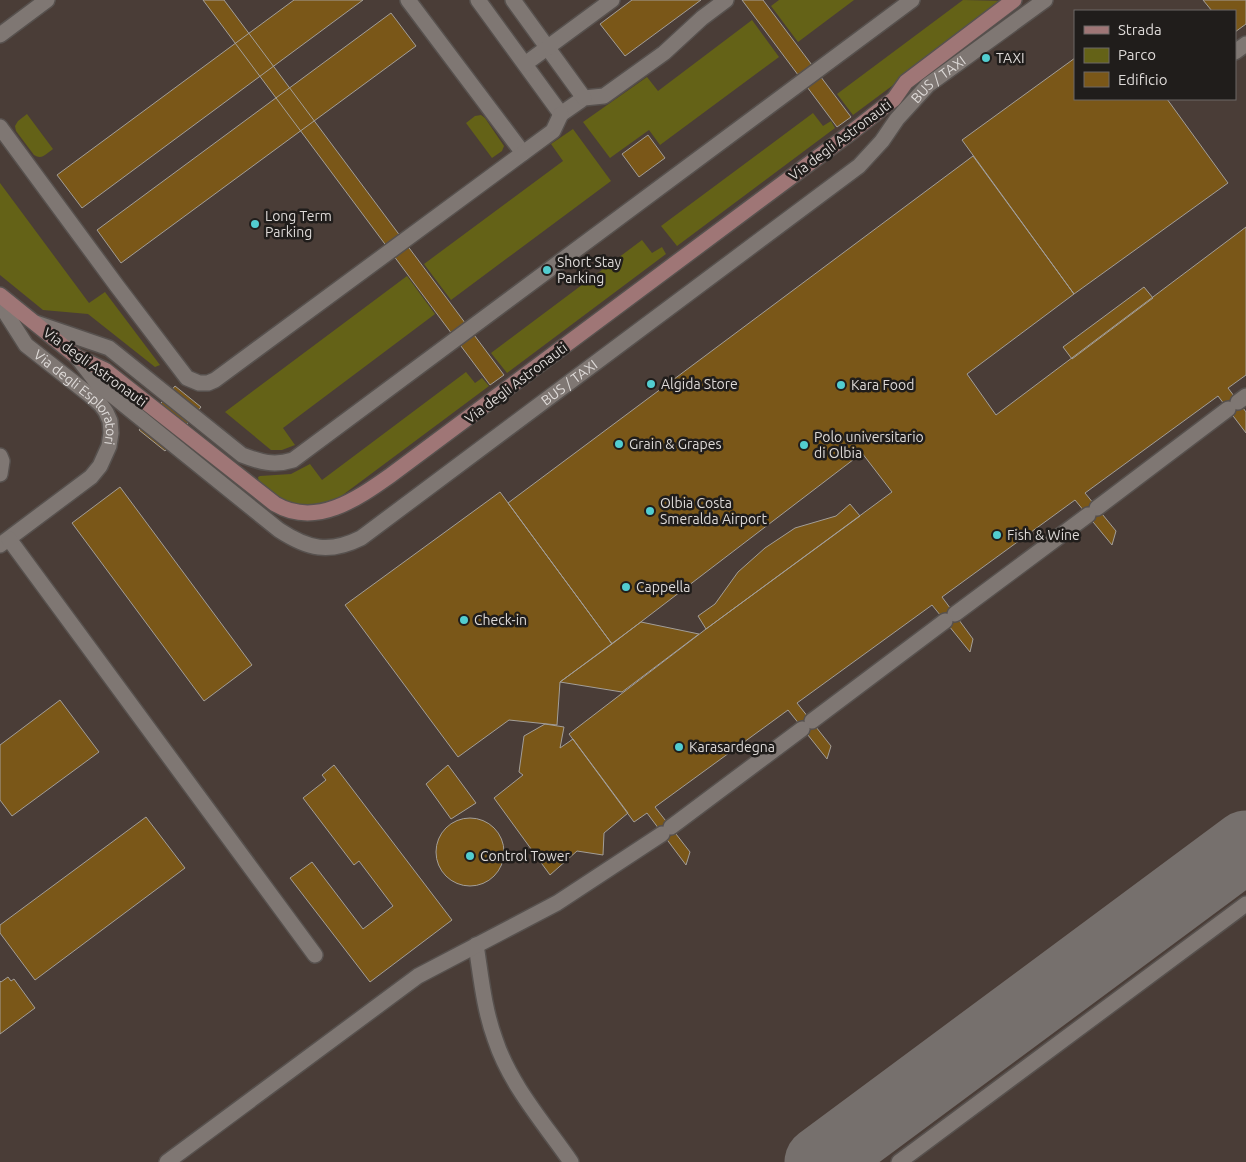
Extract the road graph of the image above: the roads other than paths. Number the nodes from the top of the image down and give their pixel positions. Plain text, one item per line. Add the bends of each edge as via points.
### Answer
1 (47, 0) edge
2 (408, 0) edge
3 (478, 0) edge
4 (513, 0) edge
5 (612, 0) edge
6 (726, 0) edge
7 (912, 0) edge
8 (1014, 0) edge
9 (1045, 0) edge
10 (0, 35) edge
11 (548, 47) junction
12 (524, 64) junction
13 (584, 98) junction
14 (561, 114) junction
15 (0, 127) edge
16 (523, 153) junction
17 (0, 295) edge
18 (0, 304) edge
19 (34, 323) junction
20 (77, 357) junction
21 (1238, 403) edge
22 (0, 456) edge
23 (0, 474) edge
24 (4, 542) edge
25 (1246, 904) edge
26 (476, 945) junction
27 (315, 955) dead end
28 (167, 1162) edge
29 (571, 1162) edge
30 (899, 1162) edge

1 - 10 lane
2 - 16 lane
3 - 12 lane
4 - 11 lane
5 - 11 lane
6 - 13 lane via 664,53 604,96
7 - 19 lane via 293,460 274,464 242,455 109,348
8 - 20 street, Via degli Astronauti via 906,82 894,100 852,132 348,504 309,514 285,510 105,370
9 - 20 lane, BUS / TAXI via 928,85 859,166 349,544 319,548 304,545 279,530 97,383
11 - 12 lane
11 - 13 lane
12 - 14 lane
13 - 14 lane
14 - 16 lane via 553,131
15 - 16 lane via 187,378 199,383 215,380
17 - 19 street, Via degli Astronauti
18 - 24 lane, Via degli Esploratori via 26,345 101,405 110,422 111,433 106,456 91,477
19 - 20 street, Via degli Astronauti
21 - 26 lane via 666,830 557,903
22 - 23 lane
24 - 27 lane
25 - 30 lane
26 - 28 lane via 418,976
26 - 29 lane via 484,998 495,1040 514,1082

